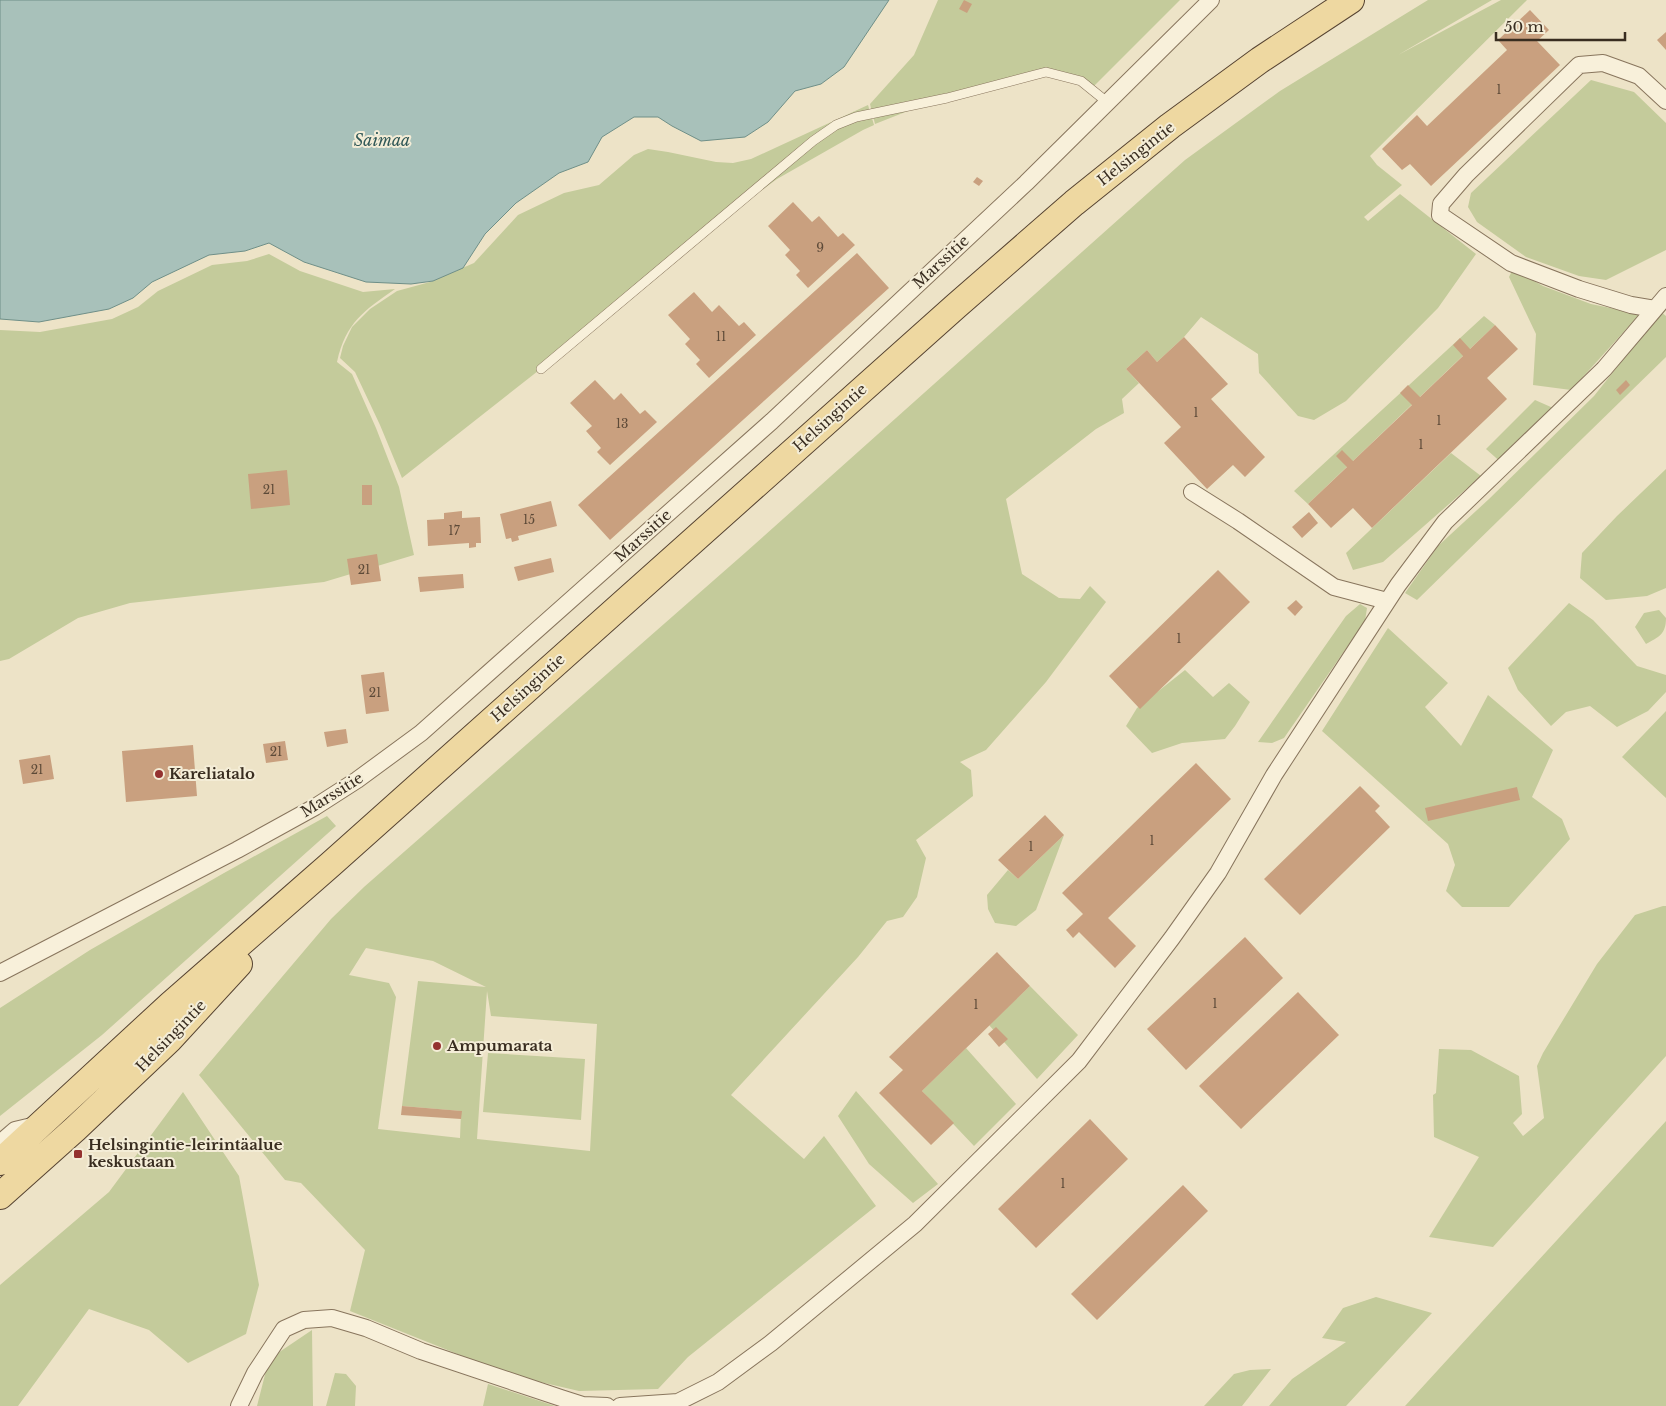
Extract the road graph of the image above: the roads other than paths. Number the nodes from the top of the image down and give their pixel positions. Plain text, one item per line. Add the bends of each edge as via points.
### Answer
1 (1211, 0) edge
2 (1350, 0) edge
3 (1666, 101) edge
4 (1107, 102) junction
5 (1661, 302) edge
6 (541, 368) dead end
7 (1192, 492) dead end
8 (1387, 601) junction
9 (0, 973) edge
10 (173, 1018) junction
11 (41, 1124) junction
12 (0, 1143) edge
13 (0, 1162) edge
14 (0, 1196) edge
15 (239, 1406) edge
16 (607, 1406) edge
17 (620, 1406) edge

1 - 4 street, Marssitie
2 - 10 main road, Helsingintie via 1170,126 1074,203 331,864
3 - 5 street via 1639,76 1603,63 1579,65 1466,175 1441,204 1440,215 1511,264 1631,305
4 - 6 lane via 1081,82 1046,72 856,117 836,125
4 - 9 street, Marssitie via 1026,183 772,421 421,733 314,807
5 - 8 street via 1604,369 1445,522
7 - 8 street via 1334,588
8 - 17 street via 1271,781 1218,873 1079,1061 915,1224 771,1343 718,1382 678,1402
10 - 11 main road, Helsingintie via 130,1042
10 - 14 main road, Helsingintie via 148,1061
11 - 12 street via 15,1130
11 - 13 main road, Helsingintie
15 - 16 street via 255,1373 284,1329 304,1320 332,1318 561,1398 584,1405

